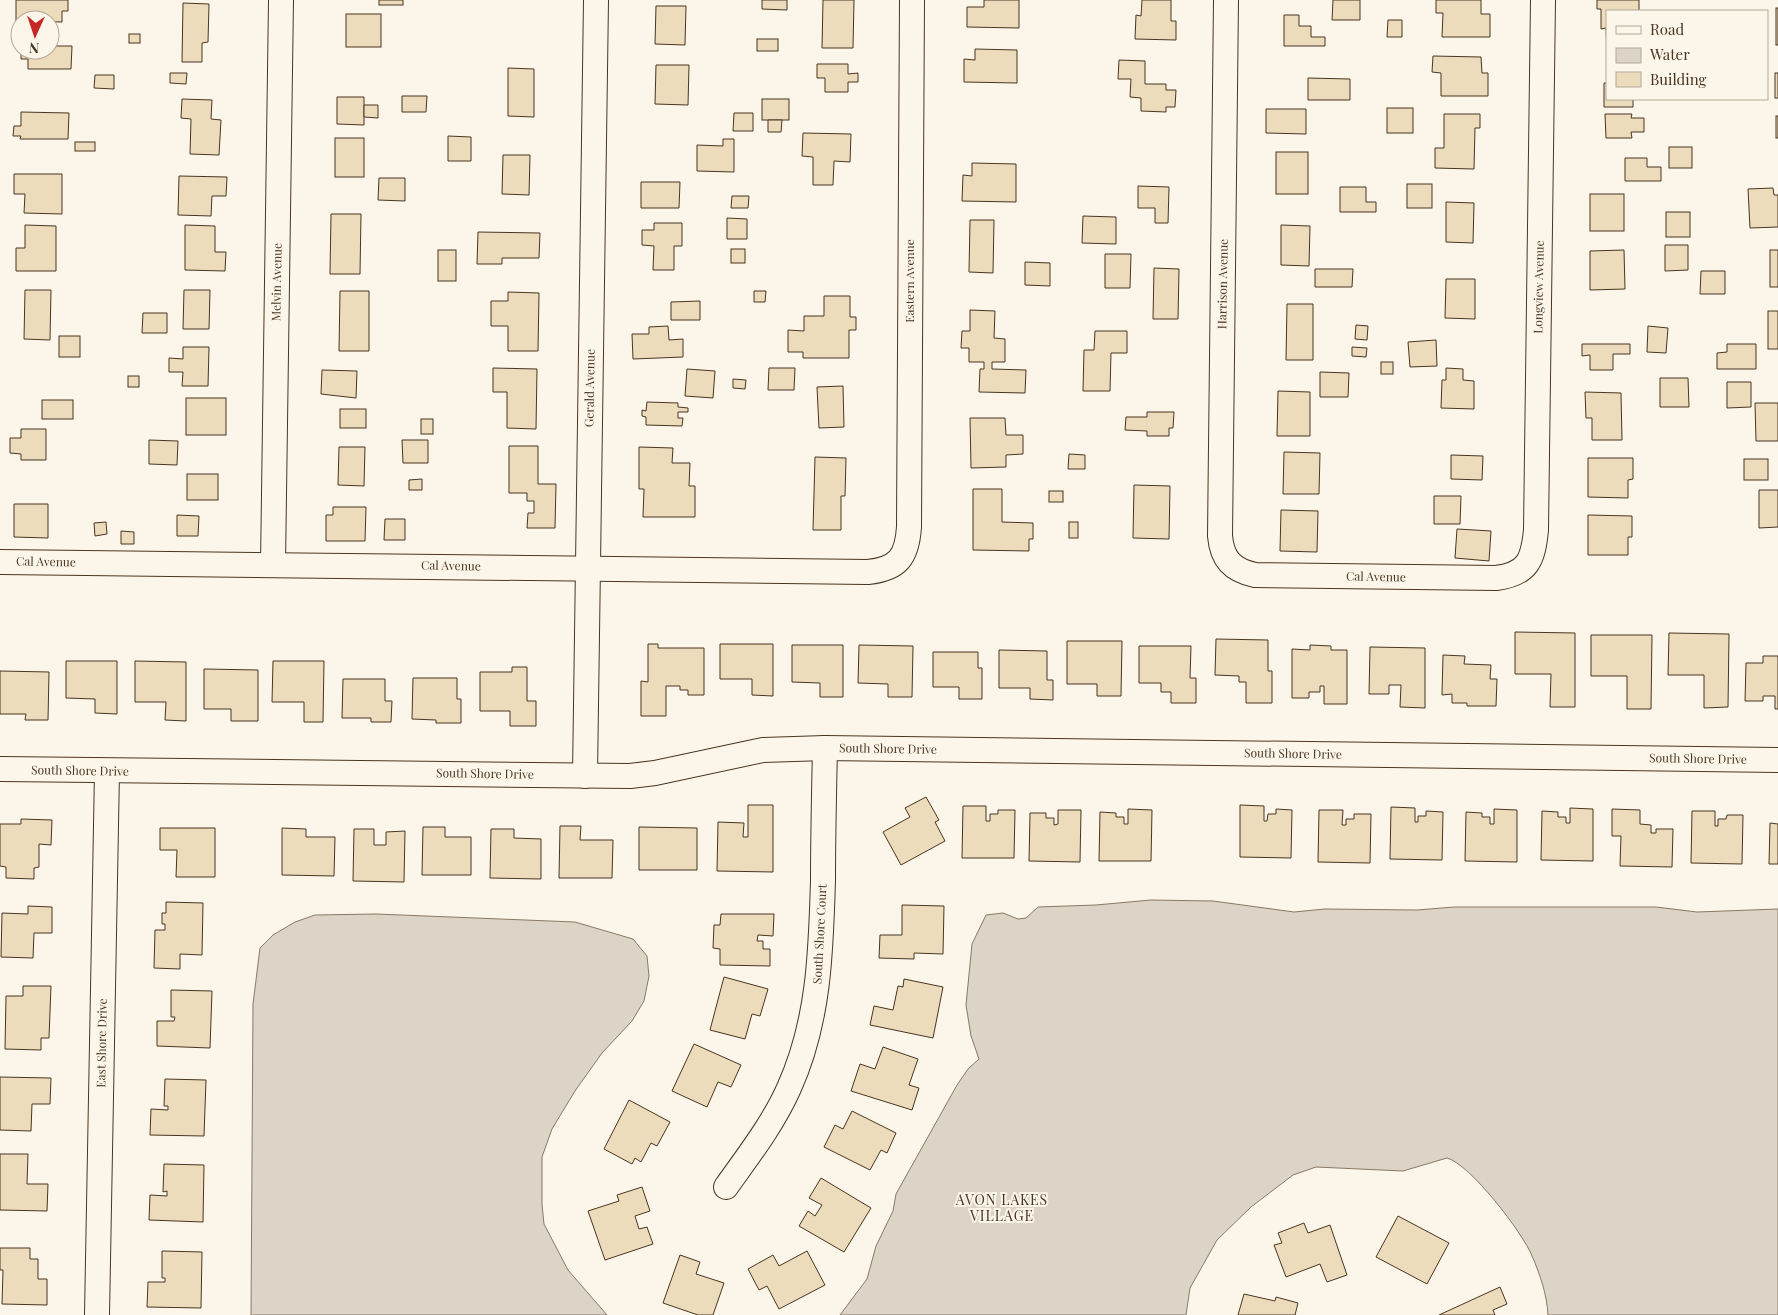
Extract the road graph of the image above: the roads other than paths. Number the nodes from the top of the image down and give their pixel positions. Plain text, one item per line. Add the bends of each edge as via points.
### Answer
1 (280, 0) edge
2 (596, 0) edge
3 (912, 0) edge
4 (1226, 0) edge
5 (1543, 0) edge
6 (899, 561) joint
7 (0, 562) edge
8 (273, 564) junction
9 (1231, 566) joint
10 (587, 568) junction
11 (1522, 570) joint
12 (825, 748) junction
13 (1778, 760) edge
14 (0, 769) edge
15 (107, 771) junction
16 (585, 776) junction
17 (726, 1187) dead end
18 (97, 1315) edge

1 - 8 street, Melvin Avenue
2 - 10 street, Gerald Avenue
3 - 6 street, Eastern Avenue via 909,527 905,551
4 - 9 street, Harrison Avenue via 1220,536 1224,557
5 - 11 street, Longview Avenue via 1536,530 1534,551
6 - 10 street, Cal Avenue via 868,572
7 - 8 street, Cal Avenue
8 - 10 street, Cal Avenue
9 - 11 street, Cal Avenue via 1255,576 1496,578
10 - 16 street, Gerald Avenue
12 - 13 street, South Shore Drive
12 - 16 street, South Shore Drive via 763,750 655,773
12 - 17 street, South Shore Court via 821,952 812,1020 783,1102
14 - 15 street, South Shore Drive
15 - 16 street, South Shore Drive
15 - 18 street, East Shore Drive

